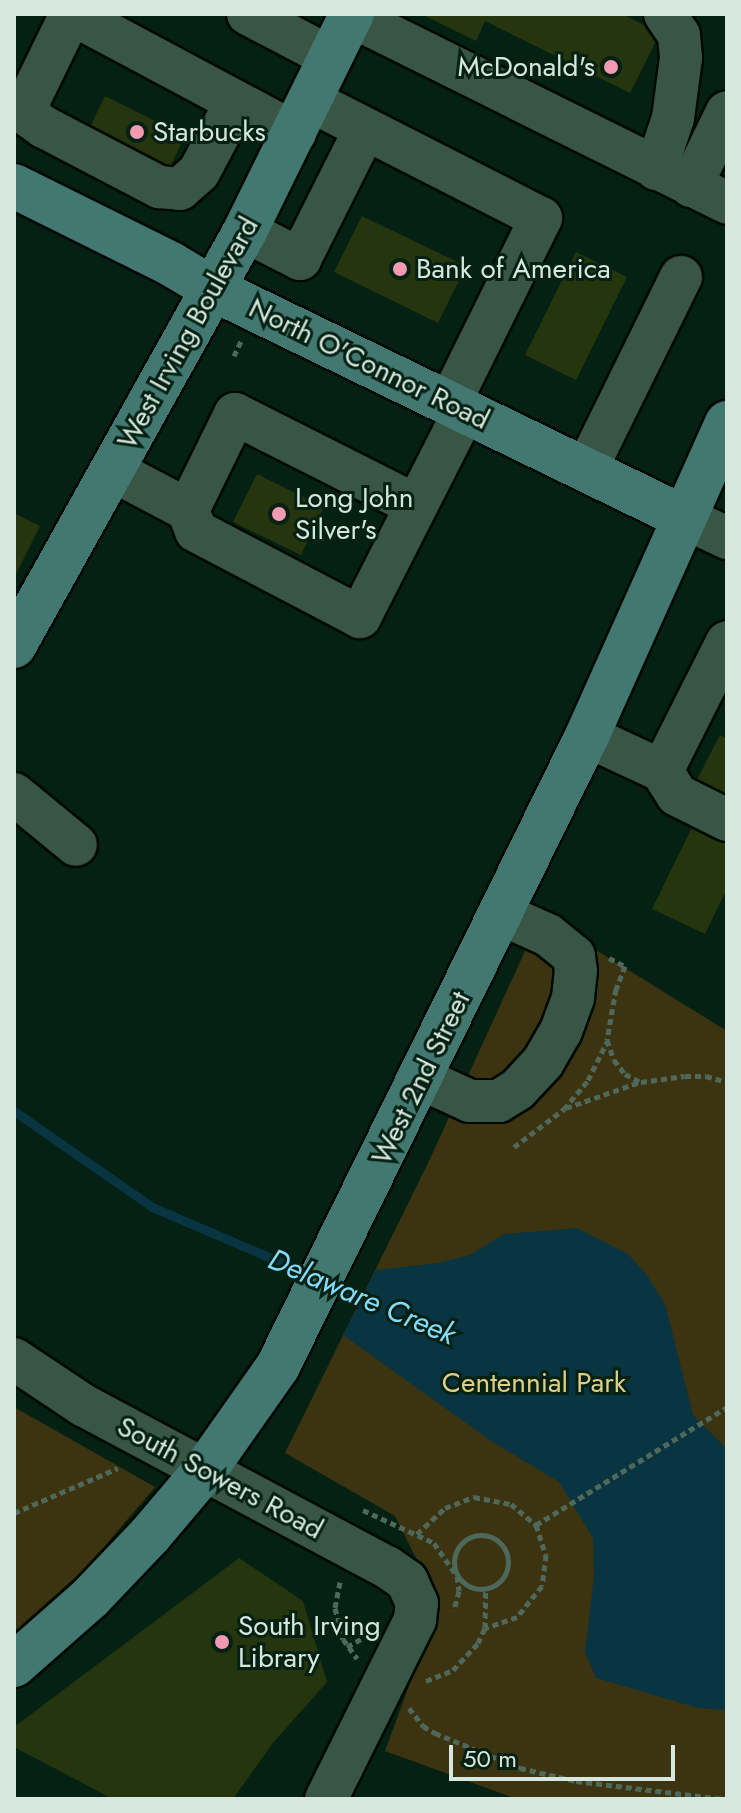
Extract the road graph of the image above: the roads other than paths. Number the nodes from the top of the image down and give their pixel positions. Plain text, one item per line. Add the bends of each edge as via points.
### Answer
1 (72, 14) edge
2 (665, 14) edge
3 (352, 15) edge
4 (261, 17) edge
5 (330, 57) junction
6 (236, 102) junction
7 (727, 112) edge
8 (303, 117) junction
9 (365, 129) junction
10 (14, 186) edge
11 (692, 186) edge
12 (245, 231) junction
13 (681, 277) dead end
14 (213, 289) junction
15 (457, 406) junction
16 (727, 423) edge
17 (587, 468) junction
18 (112, 470) junction
19 (415, 505) junction
20 (188, 510) junction
21 (683, 517) junction
22 (727, 538) edge
23 (727, 642) edge
24 (14, 646) edge
25 (587, 736) junction
26 (662, 771) junction
27 (18, 805) edge
28 (727, 820) edge
29 (76, 845) dead end
30 (501, 914) junction
31 (422, 1079) junction
32 (14, 1359) edge
33 (205, 1470) junction
34 (14, 1665) edge
35 (326, 1799) edge

1 - 6 street
1 - 6 street via 29,100 30,117 44,127 159,187 180,189 199,172
2 - 11 street via 679,35 673,118
3 - 5 main road, West Irving Boulevard
3 - 11 street
4 - 5 street
5 - 8 main road, West Irving Boulevard
6 - 8 street
7 - 11 street
8 - 9 street
8 - 12 main road, West Irving Boulevard
9 - 12 street via 300,259
9 - 15 street via 541,218
10 - 14 main road, North O'Connor Road
12 - 14 main road, West Irving Boulevard
13 - 17 street
14 - 15 main road, North O'Connor Road
14 - 18 main road, West Irving Boulevard
15 - 17 main road, North O'Connor Road
15 - 19 street
16 - 21 main road, West 2nd Street
17 - 21 main road, North O'Connor Road
18 - 20 street
18 - 24 main road, West Irving Boulevard
19 - 20 street via 235,414
19 - 20 street via 360,617 196,531
21 - 22 street, North O'Connor Road
21 - 25 main road, West 2nd Street
23 - 26 street
25 - 26 street
25 - 30 main road, West 2nd Street
26 - 28 street via 677,795
27 - 29 street
30 - 31 main road, West 2nd Street
30 - 31 street via 548,935 574,956 573,998 561,1031 543,1062 499,1101 470,1101
31 - 33 main road, West 2nd Street via 278,1366
32 - 33 street, South Sowers Road via 83,1405
33 - 34 main road, West 2nd Street via 90,1598
33 - 35 street, South Sowers Road via 387,1567 407,1581 417,1603 407,1642

